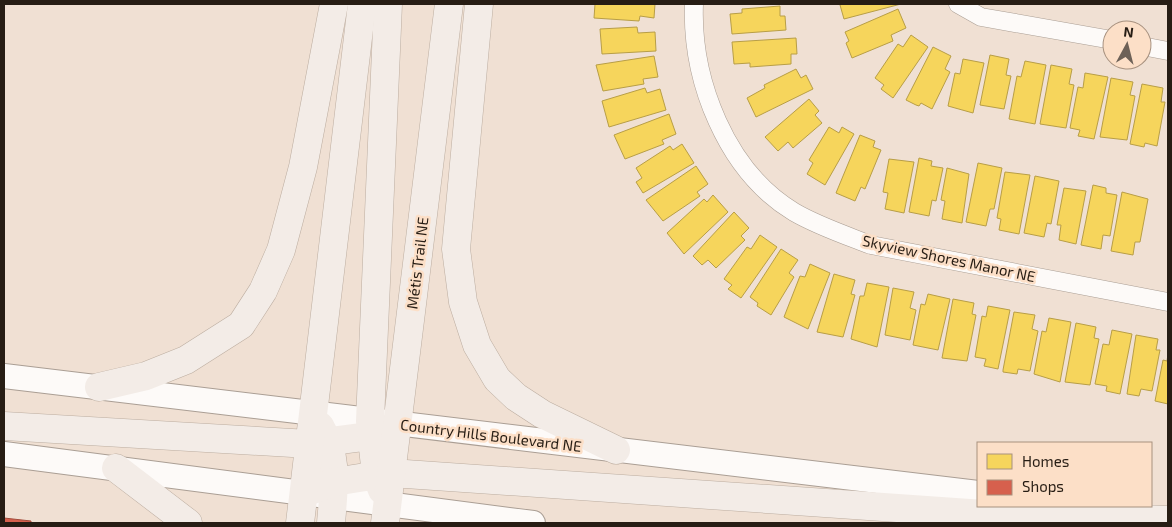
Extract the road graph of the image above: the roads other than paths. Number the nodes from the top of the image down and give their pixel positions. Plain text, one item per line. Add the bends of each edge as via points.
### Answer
1 (334, 4) edge
2 (362, 4) edge
3 (388, 4) edge
4 (449, 4) edge
5 (479, 4) edge
6 (694, 4) edge
7 (958, 4) edge
8 (1102, 38) edge
9 (1152, 48) edge
10 (1168, 51) edge
11 (1168, 299) edge
12 (4, 376) edge
13 (99, 388) junction
14 (313, 414) junction
15 (397, 424) junction
16 (4, 426) edge
17 (370, 429) junction
18 (319, 443) junction
19 (616, 450) junction
20 (4, 454) edge
21 (116, 468) junction
22 (383, 474) junction
23 (304, 493) junction
24 (977, 493) edge
25 (333, 501) edge
26 (1089, 507) edge
27 (386, 514) edge
28 (1168, 518) edge
29 (188, 523) edge
30 (300, 523) edge
31 (533, 523) edge

1 - 13 main road via 303,167 281,250 263,290 241,325 186,360 146,376
2 - 14 main road
3 - 17 main road
4 - 15 main road, Métis Trail NE
5 - 19 main road via 456,249 463,302 477,345 497,379 516,397 542,414
6 - 11 street, Skyview Shores Manor NE via 696,56 708,100 728,142 759,185 793,211 829,230 871,245
7 - 8 street via 981,17
9 - 10 street
12 - 13 main road
13 - 14 main road
14 - 17 main road
14 - 18 main road
15 - 17 main road
15 - 19 main road, Country Hills Boulevard NE
15 - 22 main road, Métis Trail NE
16 - 18 main road
17 - 18 main road
17 - 22 main road
18 - 23 main road
18 - 25 main road via 334,464
19 - 24 main road, Country Hills Boulevard NE
20 - 21 main road
21 - 23 main road
21 - 29 main road
22 - 25 main road
22 - 27 main road
22 - 28 main road via 984,514
23 - 25 main road
23 - 30 main road
25 - 27 main road
26 - 28 main road
27 - 31 main road

